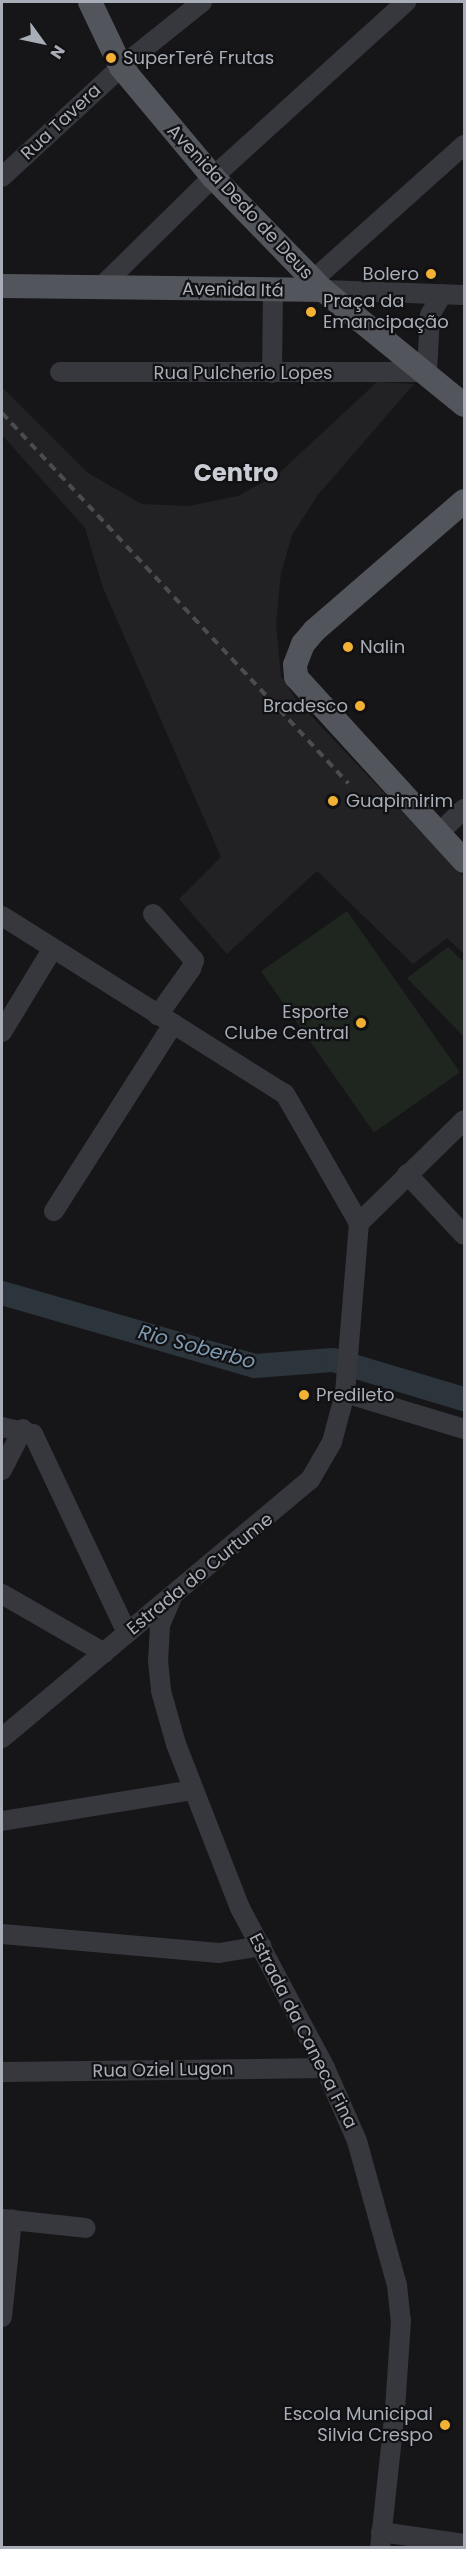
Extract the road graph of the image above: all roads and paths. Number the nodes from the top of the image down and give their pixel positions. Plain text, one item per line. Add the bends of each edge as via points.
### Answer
1 (90, 2) edge
2 (202, 2) edge
3 (406, 2) edge
4 (121, 67) junction
5 (465, 145) edge
6 (2, 177) edge
7 (213, 177) junction
8 (339, 260) junction
9 (318, 285) junction
10 (2, 286) edge
11 (100, 288) junction
12 (273, 291) junction
13 (350, 291) junction
14 (415, 292) junction
15 (442, 294) junction
16 (465, 295) edge
17 (430, 315) junction
18 (60, 372) dead end
19 (427, 372) junction
20 (272, 373) junction
21 (465, 405) edge
22 (465, 501) edge
23 (465, 809) edge
24 (438, 833) junction
25 (465, 861) edge
26 (153, 914) dead end
27 (2, 916) edge
28 (53, 948) junction
29 (166, 1020) junction
30 (2, 1032) edge
31 (465, 1120) edge
32 (407, 1174) junction
33 (54, 1211) dead end
34 (359, 1223) junction
35 (465, 1235) edge
36 (346, 1384) junction
37 (2, 1426) edge
38 (23, 1429) junction
39 (465, 1429) edge
40 (2, 1470) edge
41 (2, 1594) edge
42 (171, 1599) joint
43 (152, 1621) junction
44 (127, 1633) junction
45 (104, 1653) junction
46 (2, 1738) edge
47 (194, 1790) junction
48 (2, 1821) edge
49 (2, 1934) edge
50 (261, 1946) junction
51 (325, 2068) junction
52 (2, 2072) edge
53 (7, 2220) edge
54 (86, 2228) dead end
55 (2, 2317) edge
56 (381, 2540) edge
57 (465, 2544) edge

1 - 4 main road, Avenida Dedo de Deus
2 - 4 street, Rua Tavera
3 - 7 street
4 - 6 street, Rua Tavera
4 - 7 main road, Avenida Dedo de Deus
5 - 8 street
7 - 9 main road, Avenida Dedo de Deus
7 - 11 street
8 - 9 street
8 - 13 street via 335,279
9 - 12 main road, Avenida Itá
9 - 13 street, Avenida Itá
9 - 19 main road, Avenida Dedo de Deus
10 - 11 main road, Avenida Itá
11 - 12 main road, Avenida Itá
12 - 20 street
13 - 14 street, Avenida Itá
14 - 15 street, Avenida Itá
14 - 17 street
15 - 16 street, Avenida Itá
15 - 17 street
17 - 19 street
18 - 20 street, Rua Pulcherio Lopes
19 - 20 street, Rua Pulcherio Lopes
19 - 21 main road, Avenida Dedo de Deus
22 - 24 main road via 314,631 298,654 296,677
23 - 24 street
24 - 25 main road
26 - 29 street via 194,960
27 - 28 street
28 - 29 street
28 - 30 street
29 - 33 street
29 - 34 street via 285,1094
31 - 32 street
32 - 34 street
32 - 35 street
34 - 36 street, Estrada do Curtume
36 - 39 street
36 - 42 street, Estrada do Curtume via 332,1442 310,1480
37 - 38 street
38 - 40 street
38 - 44 street via 33,1434 46,1456
41 - 45 street
42 - 43 street, Estrada da Caneca Fina
43 - 44 street, Estrada do Curtume
43 - 47 street, Estrada da Caneca Fina via 161,1691
44 - 45 street, Estrada do Curtume
45 - 46 street, Estrada do Curtume
47 - 48 street
47 - 50 street, Estrada da Caneca Fina via 240,1908
49 - 50 street via 219,1953
50 - 51 street, Estrada da Caneca Fina
51 - 52 street, Rua Oziel Lugon
51 - 56 street, Estrada da Caneca Fina via 368,2171 400,2305 395,2410
53 - 54 street
53 - 55 street
56 - 57 street

